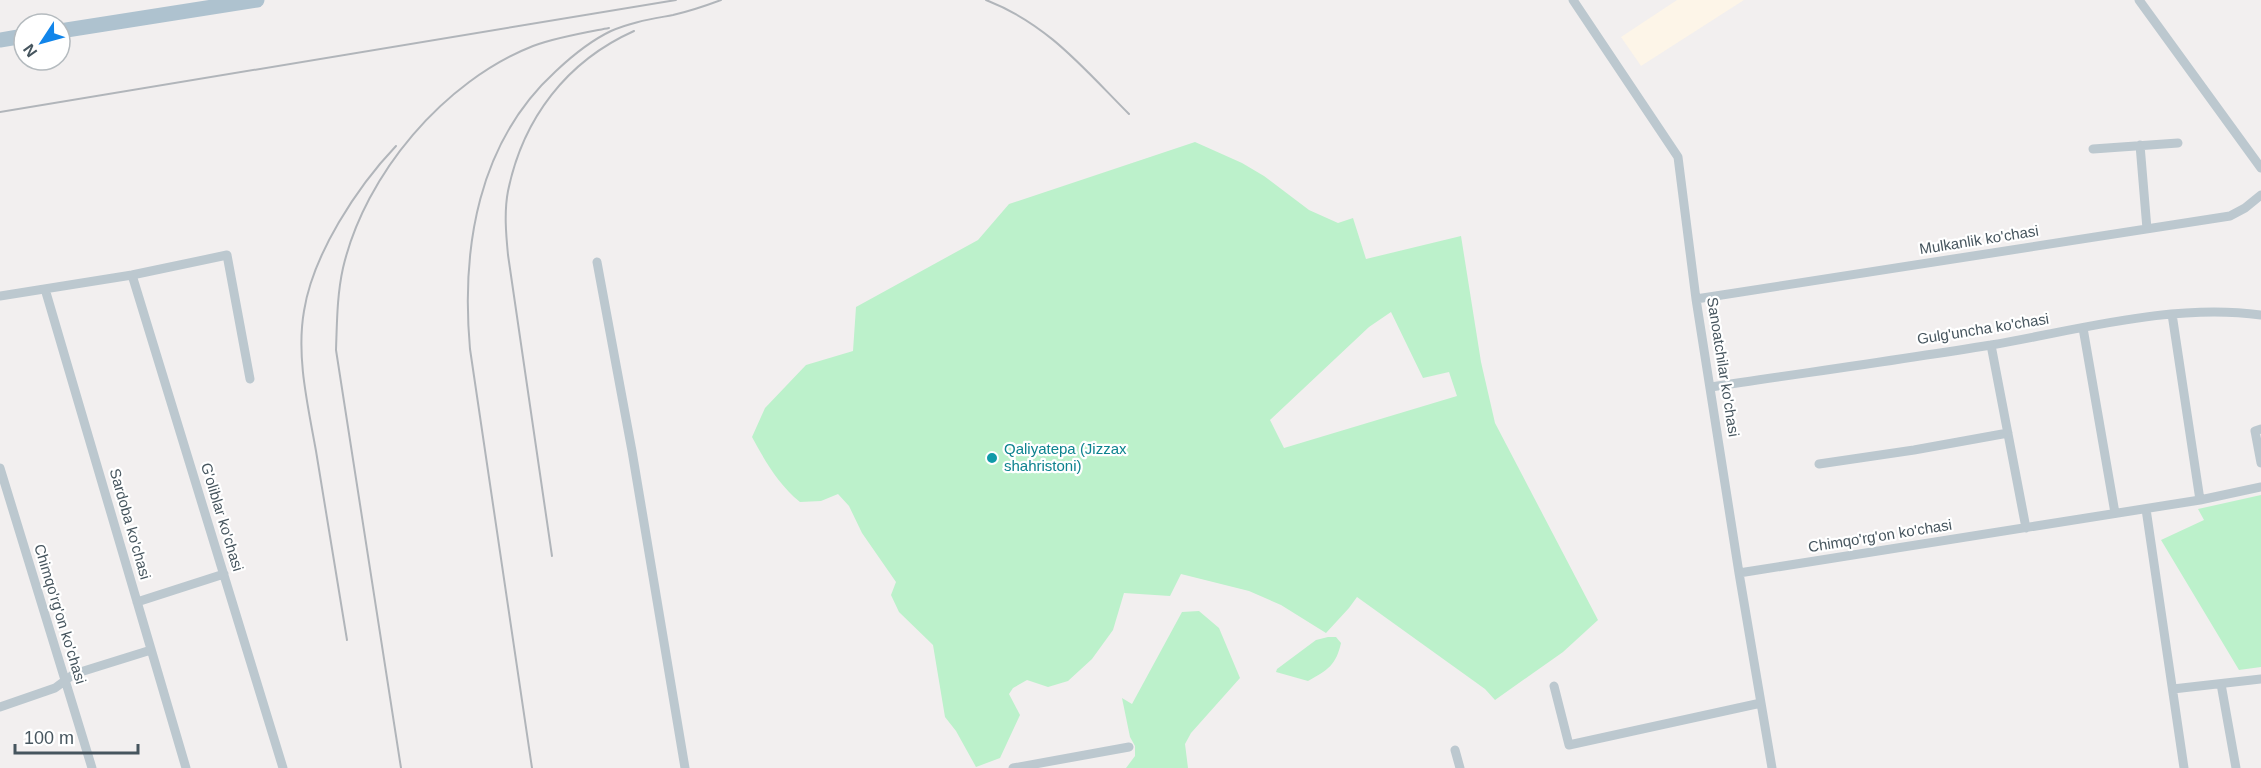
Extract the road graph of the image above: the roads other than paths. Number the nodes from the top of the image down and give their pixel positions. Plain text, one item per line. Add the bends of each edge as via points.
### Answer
1 (257, 0) edge
2 (1573, 0) edge
3 (2139, 0) edge
4 (72, 29) edge
5 (2178, 143) dead end
6 (2139, 145) junction
7 (2093, 148) dead end
8 (2261, 168) edge
9 (2261, 195) edge
10 (2147, 229) junction
11 (597, 262) dead end
12 (132, 274) junction
13 (45, 289) junction
14 (0, 296) edge
15 (1696, 298) junction
16 (2172, 314) junction
17 (2261, 315) edge
18 (2083, 328) junction
19 (1991, 345) junction
20 (250, 380) dead end
21 (1712, 387) junction
22 (2261, 429) edge
23 (2008, 433) junction
24 (2261, 463) edge
25 (1819, 464) dead end
26 (0, 468) edge
27 (2261, 487) edge
28 (2200, 500) junction
29 (2146, 509) junction
30 (2115, 513) junction
31 (2026, 528) junction
32 (1739, 573) junction
33 (224, 574) junction
34 (137, 602) junction
35 (151, 650) junction
36 (2261, 679) edge
37 (65, 682) junction
38 (2221, 684) junction
39 (1554, 686) dead end
40 (2172, 689) junction
41 (1761, 703) junction
42 (0, 706) edge
43 (1129, 747) dead end
44 (1455, 750) dead end
45 (92, 768) edge
46 (186, 768) edge
47 (283, 768) edge
48 (685, 768) edge
49 (1013, 768) edge
50 (1460, 768) edge
51 (1772, 768) edge
52 (2184, 768) edge
53 (2236, 768) edge

1 - 4 main road
2 - 15 street, Sanoatchilar ko'chasi via 1678,156
3 - 8 street
5 - 6 street
6 - 7 street
6 - 10 street
9 - 10 street, Mulkanlik ko'chasi via 2230,216
10 - 15 street, Mulkanlik ko'chasi
11 - 48 street
12 - 13 street
12 - 20 street via 227,255
12 - 33 street, G'oliblar ko'chasi
13 - 14 street
13 - 34 street, Sardoba ko'chasi
15 - 21 street, Sanoatchilar ko'chasi
16 - 17 street, Gulg'uncha ko'chasi
16 - 18 street, Gulg'uncha ko'chasi
16 - 28 street
18 - 19 street, Gulg'uncha ko'chasi
18 - 30 street
19 - 21 street, Gulg'uncha ko'chasi
19 - 23 street
21 - 32 street, Sanoatchilar ko'chasi
22 - 24 street via 2255,431
23 - 25 street
23 - 31 street
26 - 37 street, Chimqo'rg'on ko'chasi
27 - 28 street, Chimqo'rg'on ko'chasi
28 - 29 street, Chimqo'rg'on ko'chasi
29 - 30 street, Chimqo'rg'on ko'chasi
29 - 40 street
30 - 31 street, Chimqo'rg'on ko'chasi
31 - 32 street, Chimqo'rg'on ko'chasi
32 - 41 street, Sanoatchilar ko'chasi
33 - 34 street
33 - 47 street, G'oliblar ko'chasi
34 - 35 street, Sardoba ko'chasi
35 - 37 street via 74,674
35 - 46 street, Sardoba ko'chasi
36 - 38 street
37 - 42 street
37 - 45 street, Chimqo'rg'on ko'chasi
38 - 40 street
38 - 53 street
39 - 41 street via 1569,745
40 - 52 street
41 - 51 street, Sanoatchilar ko'chasi
43 - 49 street
44 - 50 street

